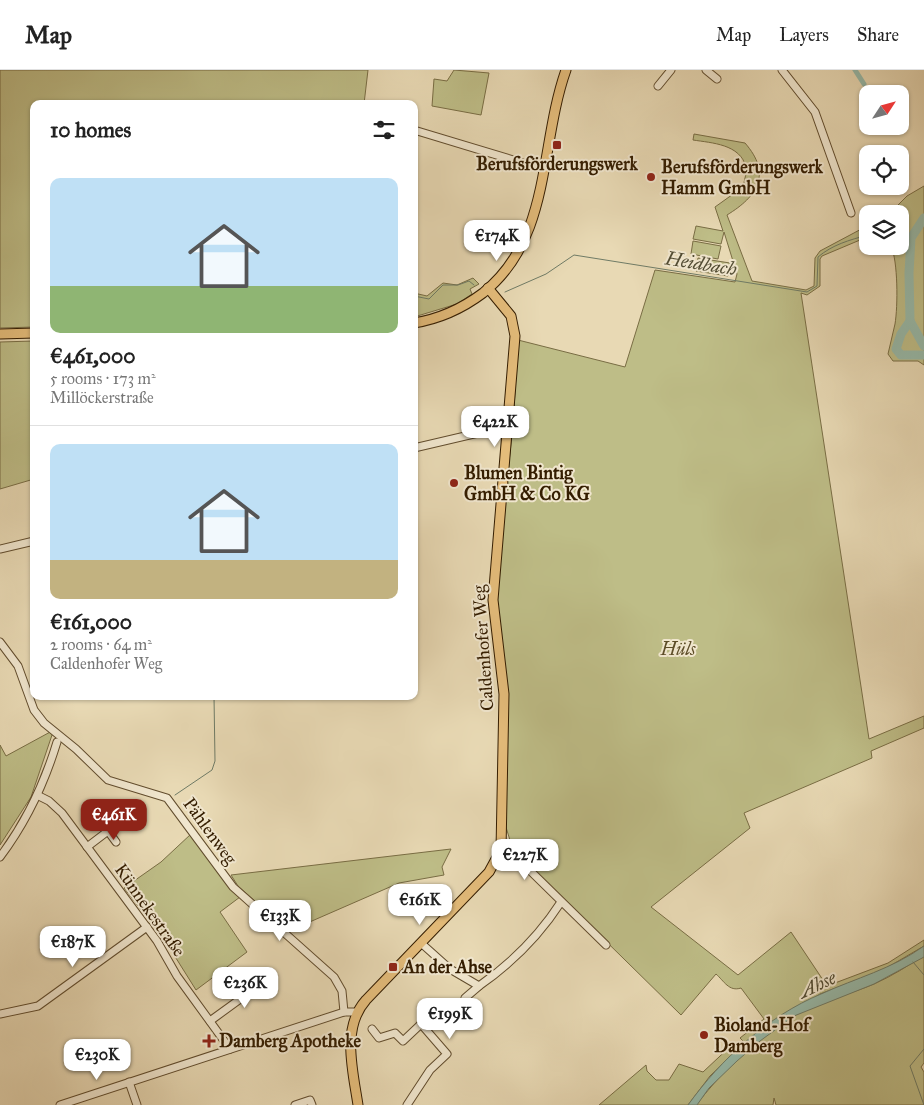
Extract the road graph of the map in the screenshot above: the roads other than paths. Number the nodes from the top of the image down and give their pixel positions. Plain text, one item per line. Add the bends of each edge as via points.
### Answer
1 (566, 70) edge
2 (671, 70) edge
3 (706, 70) edge
4 (782, 70) edge
5 (717, 79) dead end
6 (658, 86) dead end
7 (418, 131) edge
8 (543, 169) junction
9 (851, 213) dead end
10 (488, 288) junction
11 (418, 322) edge
12 (30, 333) edge
13 (0, 334) edge
14 (508, 426) junction
15 (418, 447) edge
16 (30, 541) edge
17 (0, 549) edge
18 (0, 642) edge
19 (30, 699) edge
20 (30, 700) edge
21 (57, 742) dead end
22 (39, 796) junction
23 (100, 820) dead end
24 (108, 831) junction
25 (116, 842) dead end
26 (501, 846) junction
27 (87, 847) junction
28 (0, 857) edge
29 (561, 902) junction
30 (147, 927) junction
31 (421, 943) junction
32 (606, 945) dead end
33 (269, 978) dead end
34 (479, 986) junction
35 (465, 998) dead end
36 (344, 1012) junction
37 (357, 1012) junction
38 (0, 1014) edge
39 (210, 1021) junction
40 (372, 1029) dead end
41 (230, 1049) junction
42 (129, 1082) junction
43 (311, 1103) edge
44 (60, 1105) edge
45 (137, 1105) edge
46 (295, 1105) edge
47 (358, 1105) edge
48 (407, 1105) edge

1 - 8 main road
2 - 6 street
3 - 5 street
4 - 9 street via 815,112
7 - 8 street
8 - 10 main road via 528,236 511,264
10 - 11 main road via 460,308
10 - 14 main road, Caldenhofer Weg via 511,316 514,329
12 - 13 main road
14 - 15 street
14 - 26 main road, Caldenhofer Weg via 493,600 504,694
16 - 17 street
18 - 19 street, Pählenweg via 18,666
20 - 36 street, Pählenweg via 44,723 108,780 167,798 238,892 334,977 342,991
21 - 22 street
22 - 27 street, Künnekestraße via 62,813
22 - 28 street
23 - 24 street
24 - 25 street
24 - 27 street
26 - 29 street
26 - 31 main road, Caldenhofer Weg via 499,857 489,872
27 - 30 street, Künnekestraße
29 - 32 street
29 - 34 street via 548,923 526,946
30 - 38 street via 38,1006
30 - 39 street, Künnekestraße
31 - 34 street via 450,969
31 - 37 main road, Caldenhofer Weg
33 - 39 street
34 - 35 street
36 - 37 street
36 - 41 street
37 - 47 main road via 351,1043
39 - 41 street, Künnekestraße
40 - 48 street via 379,1038 395,1033 403,1041 421,1024 448,1054 430,1070
41 - 42 street
42 - 44 street
42 - 45 street
43 - 46 street

